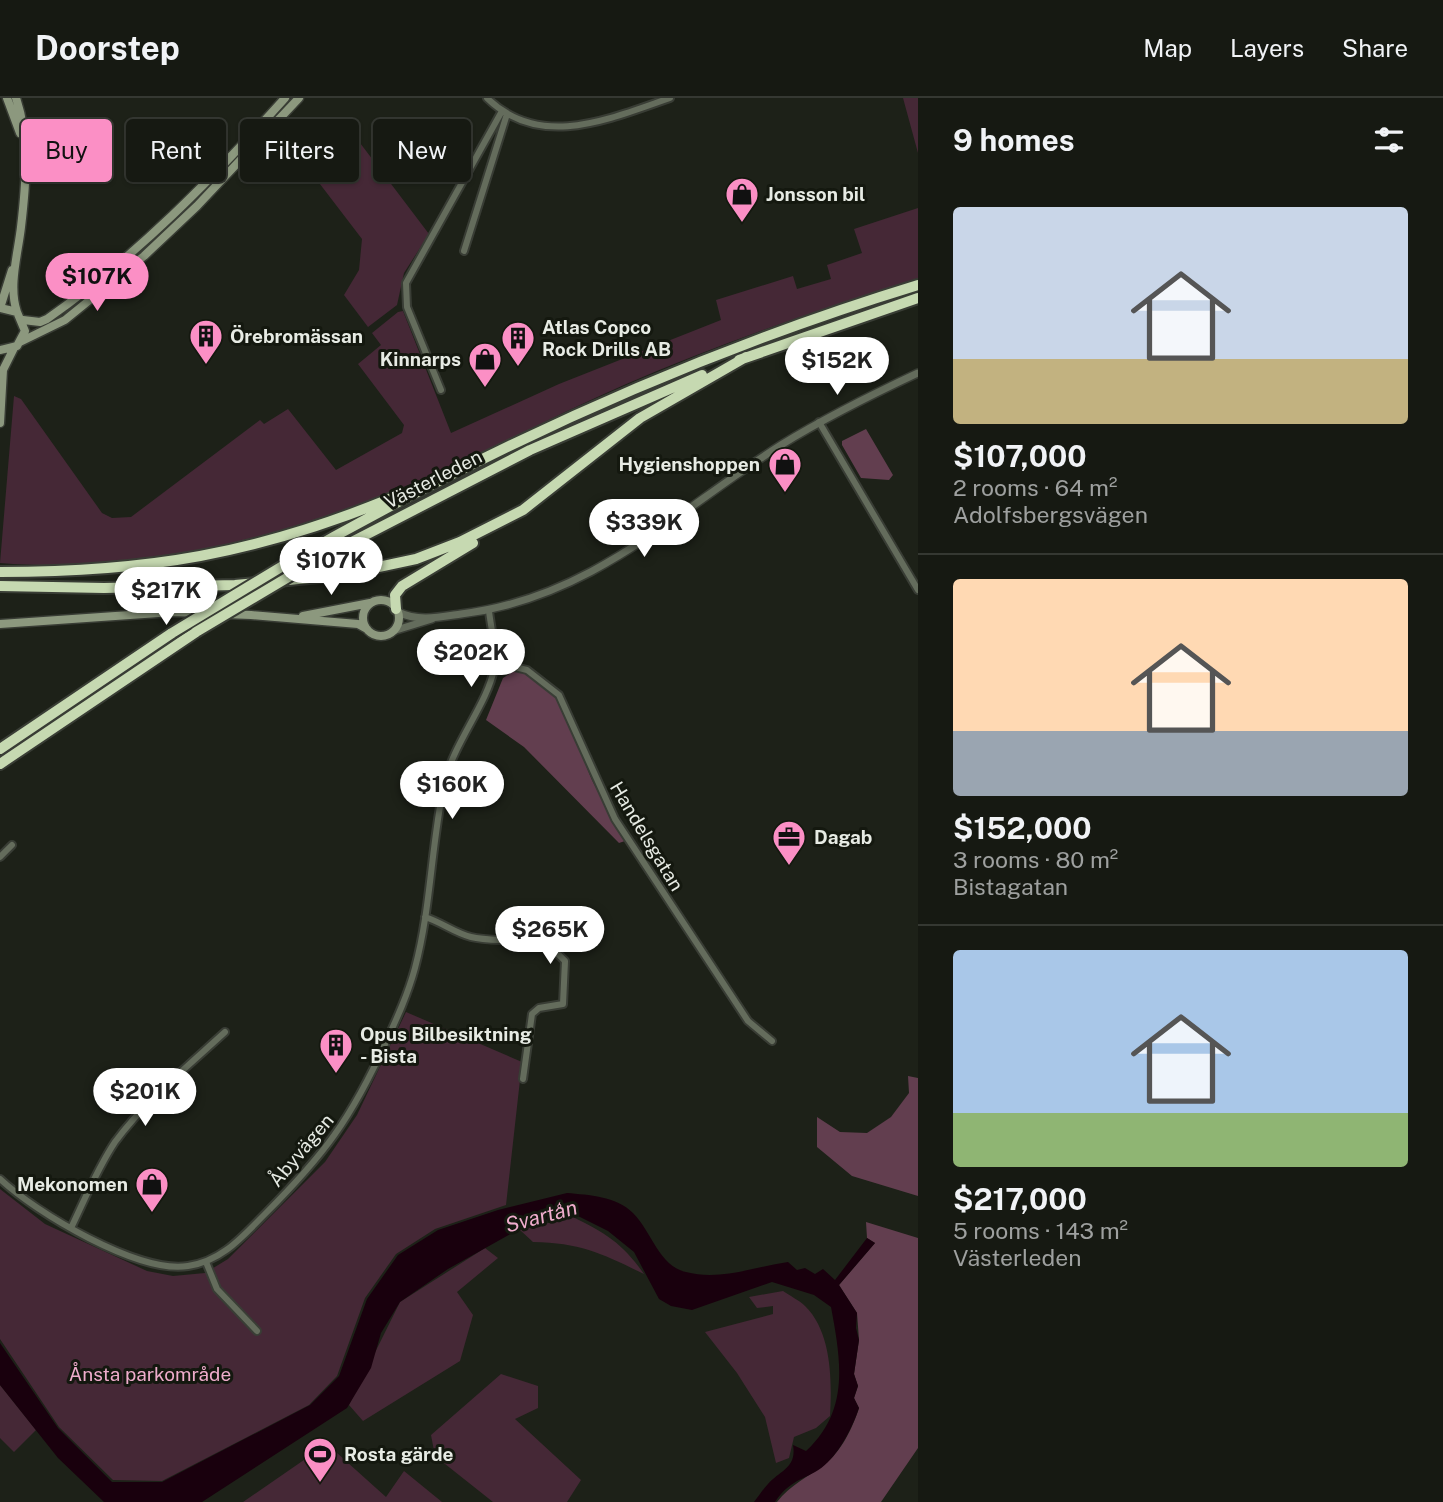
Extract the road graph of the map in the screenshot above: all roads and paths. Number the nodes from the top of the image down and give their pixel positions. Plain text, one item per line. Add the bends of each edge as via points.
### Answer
1 (7, 98) edge
2 (16, 98) edge
3 (285, 98) edge
4 (299, 98) edge
5 (486, 98) edge
6 (670, 98) edge
7 (0, 101) edge
8 (0, 107) edge
9 (504, 112) junction
10 (13, 116) junction
11 (22, 119) edge
12 (265, 119) edge
13 (279, 119) edge
14 (21, 134) edge
15 (240, 146) edge
16 (240, 160) edge
17 (26, 182) edge
18 (190, 198) junction
19 (197, 206) junction
20 (17, 250) junction
21 (464, 251) dead end
22 (121, 262) junction
23 (127, 270) junction
24 (918, 285) edge
25 (918, 298) edge
26 (0, 308) edge
27 (20, 316) junction
28 (17, 345) junction
29 (0, 350) edge
30 (746, 357) junction
31 (918, 373) edge
32 (441, 390) dead end
33 (819, 422) junction
34 (0, 423) edge
35 (408, 496) junction
36 (515, 514) junction
37 (0, 572) edge
38 (0, 586) edge
39 (918, 590) edge
40 (373, 603) junction
41 (397, 611) junction
42 (489, 611) junction
43 (294, 618) junction
44 (435, 618) junction
45 (0, 624) edge
46 (367, 629) junction
47 (393, 631) junction
48 (495, 662) junction
49 (0, 749) edge
50 (0, 764) edge
51 (12, 845) dead end
52 (0, 857) edge
53 (425, 917) junction
54 (225, 1032) dead end
55 (772, 1041) dead end
56 (523, 1079) dead end
57 (0, 1179) edge
58 (71, 1228) junction
59 (206, 1262) junction
60 (257, 1331) dead end

1 - 7 street
1 - 10 main road
2 - 11 main road
3 - 12 main road
4 - 13 main road
5 - 9 street
6 - 9 street via 558,129
8 - 10 main road
9 - 21 street
9 - 32 street via 406,283 407,307
10 - 14 main road
15 - 18 main road
16 - 19 main road
17 - 20 main road
18 - 19 main road
18 - 22 main road
19 - 23 main road
20 - 26 main road
20 - 27 main road via 14,299
22 - 23 main road
22 - 27 main road via 47,319 40,322
23 - 28 main road via 65,320
24 - 35 highway, Västerleden via 696,362 543,429
25 - 30 highway, Västerleden
26 - 27 main road
27 - 28 main road via 25,331
28 - 29 main road
28 - 34 main road via 3,370
30 - 36 highway via 648,412
30 - 50 highway, Västerleden, bridge via 530,450 317,560 196,632
31 - 33 street
33 - 39 street
33 - 42 street via 608,564 549,592
35 - 37 highway via 401,494 298,534 203,557 99,570
35 - 49 highway, Västerleden, bridge via 172,633
36 - 38 highway via 416,559 328,577 149,588
36 - 41 highway via 402,586 395,595
40 - 41 main road via 385,601
40 - 43 main road
40 - 46 main road via 363,615
41 - 44 street via 410,617
41 - 47 main road
42 - 44 street
42 - 48 street, Åbyvägen
43 - 45 main road via 146,613
43 - 46 main road via 358,624
44 - 47 street
46 - 47 main road via 380,636
48 - 53 street, Åbyvägen via 445,780
48 - 55 street, Handelsgatan via 527,670 559,695 596,782 630,843 748,1021
51 - 52 street
53 - 56 street via 471,937 530,943 565,961 563,1004 531,1014
53 - 59 street, Åbyvägen via 404,1001 343,1126 312,1167 236,1243
54 - 58 street via 117,1140
57 - 58 street, Åbyvägen via 40,1211
58 - 59 street, Åbyvägen via 149,1263 178,1267
59 - 60 street via 217,1289

